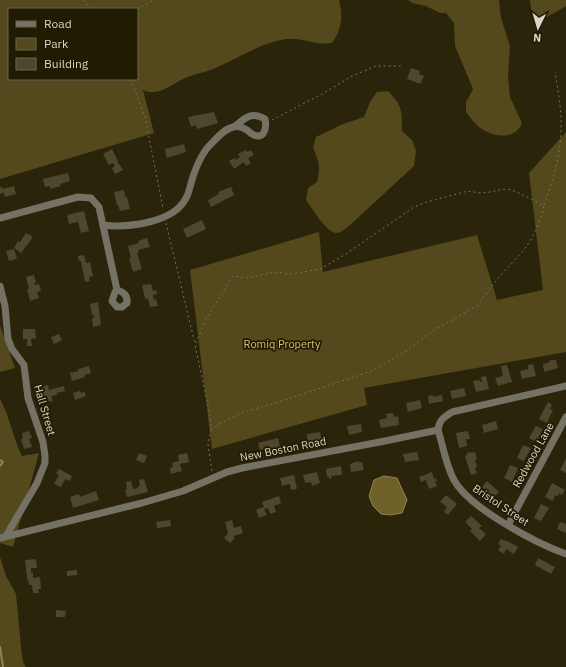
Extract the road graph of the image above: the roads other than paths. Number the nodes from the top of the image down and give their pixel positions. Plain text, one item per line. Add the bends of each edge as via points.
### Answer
1 (234, 127) junction
2 (0, 218) edge
3 (103, 225) junction
4 (0, 286) edge
5 (118, 290) dead end
6 (566, 386) edge
7 (566, 417) edge
8 (438, 430) junction
9 (508, 525) junction
10 (3, 537) edge
11 (566, 554) edge

1 - 1 street via 252,115 265,119 266,123 266,130 259,136 252,135 246,129
1 - 3 street via 224,131 202,154 184,203 164,217 128,226
2 - 3 street via 84,196 91,198 99,207
3 - 5 street
4 - 10 street, Hall Street via 5,306 8,340 24,365 28,398 43,442 45,456 45,463 36,483
6 - 8 street via 452,412 442,419
7 - 9 street, Redwood Lane
8 - 9 street, Bristol Street via 451,475 458,486 479,505
8 - 10 street, New Boston Road via 242,468 183,491 142,503
9 - 11 street, Bristol Street

